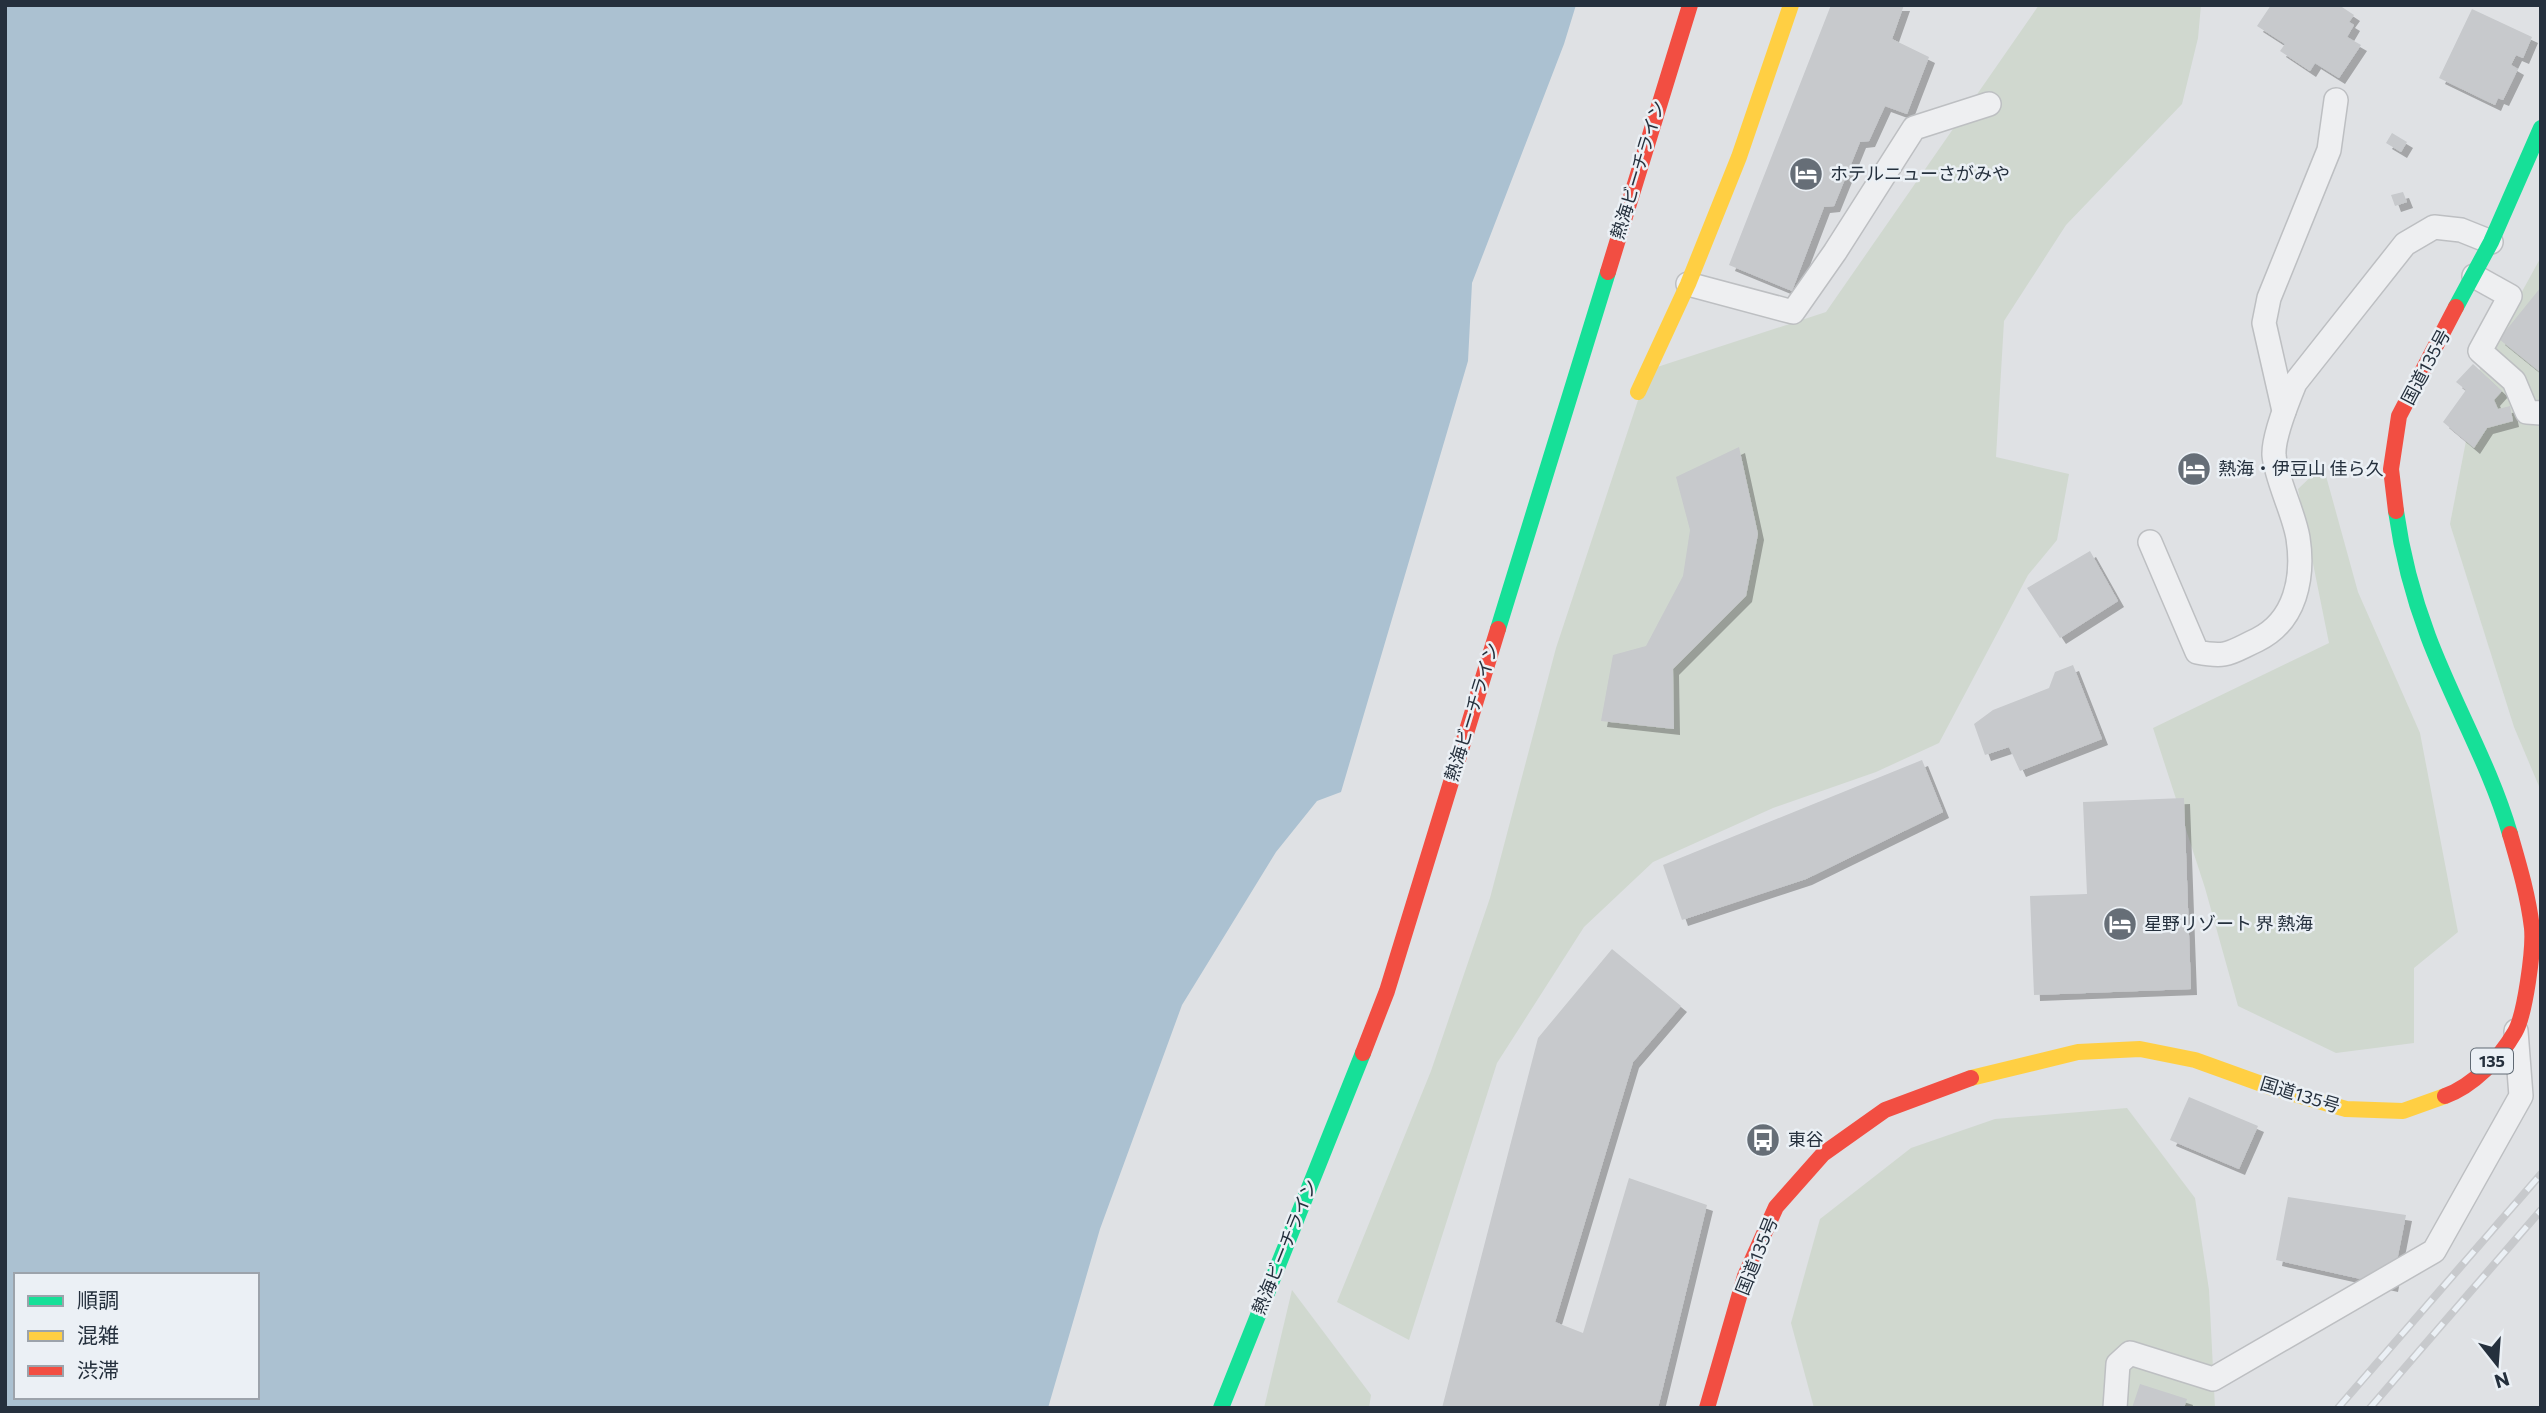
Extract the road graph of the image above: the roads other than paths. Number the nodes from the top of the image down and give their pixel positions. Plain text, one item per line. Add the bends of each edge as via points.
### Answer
1 (1690, 5) edge
2 (1791, 5) edge
3 (2336, 100) dead end
4 (1989, 104) dead end
5 (2541, 128) edge
6 (2491, 242) junction
7 (2474, 275) junction
8 (1688, 284) junction
9 (1638, 392) dead end
10 (2284, 411) junction
11 (2541, 413) edge
12 (2150, 542) dead end
13 (2516, 1031) junction
14 (1221, 1408) edge
15 (1707, 1408) edge
16 (2115, 1408) edge

1 - 14 main road, 熱海ビーチライン via 1387,991
2 - 8 main road via 1739,157
3 - 10 lane via 2329,150 2269,298 2264,323
4 - 8 lane via 1914,128 1793,312
5 - 6 main road, 国道135号 / 135
6 - 7 main road, 国道135号 / 135
6 - 10 lane via 2461,230 2434,227 2404,244 2295,383
7 - 11 lane via 2510,296 2480,351 2514,381 2527,412
7 - 13 main road, 国道135号 / 135 via 2399,416 2391,469 2401,548 2428,636 2501,803 2525,885 2532,930 2530,972
8 - 9 main road
10 - 12 lane via 2274,455 2298,538 2299,590 2286,616 2268,635 2221,657 2197,652
13 - 15 main road, 国道135号 / 135 via 2483,1072 2449,1095 2403,1111 2346,1109 2195,1060 2140,1049 2078,1052 2039,1061 1973,1077 1885,1110 1823,1154 1776,1207 1745,1276
13 - 16 lane via 2521,1096 2434,1251 2213,1379 2130,1353 2118,1364

